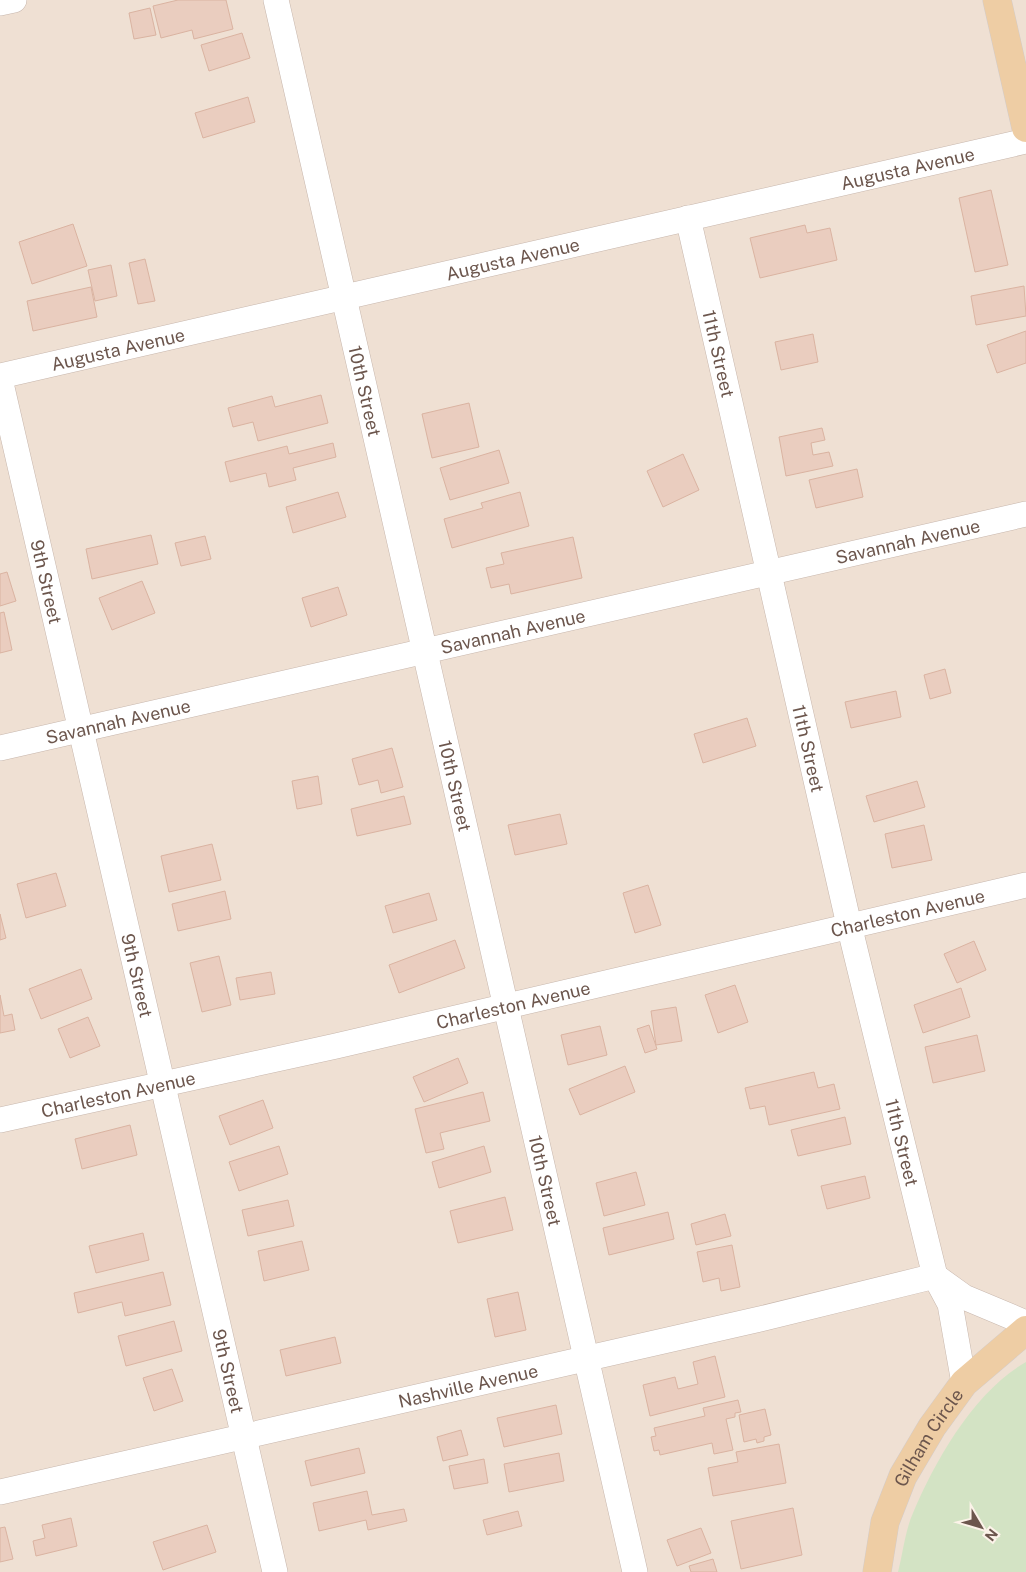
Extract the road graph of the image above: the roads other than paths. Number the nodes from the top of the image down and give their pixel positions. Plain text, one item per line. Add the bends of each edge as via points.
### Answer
1 (14, 0) edge
2 (276, 0) edge
3 (997, 0) edge
4 (0, 3) edge
5 (1026, 128) edge
6 (1026, 141) edge
7 (688, 218) junction
8 (344, 296) junction
9 (0, 378) edge
10 (1026, 514) edge
11 (769, 573) junction
12 (424, 650) junction
13 (80, 729) junction
14 (0, 748) edge
15 (1026, 885) edge
16 (849, 925) junction
17 (506, 1006) junction
18 (162, 1084) junction
19 (0, 1120) edge
20 (935, 1276) junction
21 (1026, 1323) edge
22 (1026, 1330) edge
23 (586, 1358) junction
24 (964, 1384) junction
25 (243, 1437) junction
26 (0, 1492) edge
27 (275, 1572) edge
28 (635, 1572) edge
29 (877, 1572) edge

1 - 4 street
2 - 8 street, 10th Street
3 - 5 main road
6 - 7 street, Augusta Avenue
7 - 8 street, Augusta Avenue
7 - 11 street, 11th Street
8 - 9 street, Augusta Avenue
8 - 12 street, 10th Street
9 - 13 street, 9th Street
10 - 11 street, Savannah Avenue
11 - 12 street, Savannah Avenue
11 - 16 street, 11th Street
12 - 13 street, Savannah Avenue
12 - 17 street, 10th Street
13 - 14 street, Savannah Avenue
13 - 18 street, 9th Street
15 - 16 street, Charleston Avenue
16 - 17 street, Charleston Avenue
16 - 20 street, 11th Street
17 - 18 street, Charleston Avenue
17 - 23 street, 10th Street
18 - 19 street, Charleston Avenue
18 - 25 street, 9th Street
20 - 21 street via 964,1297
20 - 23 street, Nashville Avenue
20 - 24 street, 11th Street via 950,1304
22 - 24 main road, Gilham Circle
23 - 25 street, Nashville Avenue
23 - 28 street, 10th Street
24 - 29 main road, Gilham Circle via 932,1426 903,1476 885,1522
25 - 26 street, Nashville Avenue
25 - 27 street, 9th Street

